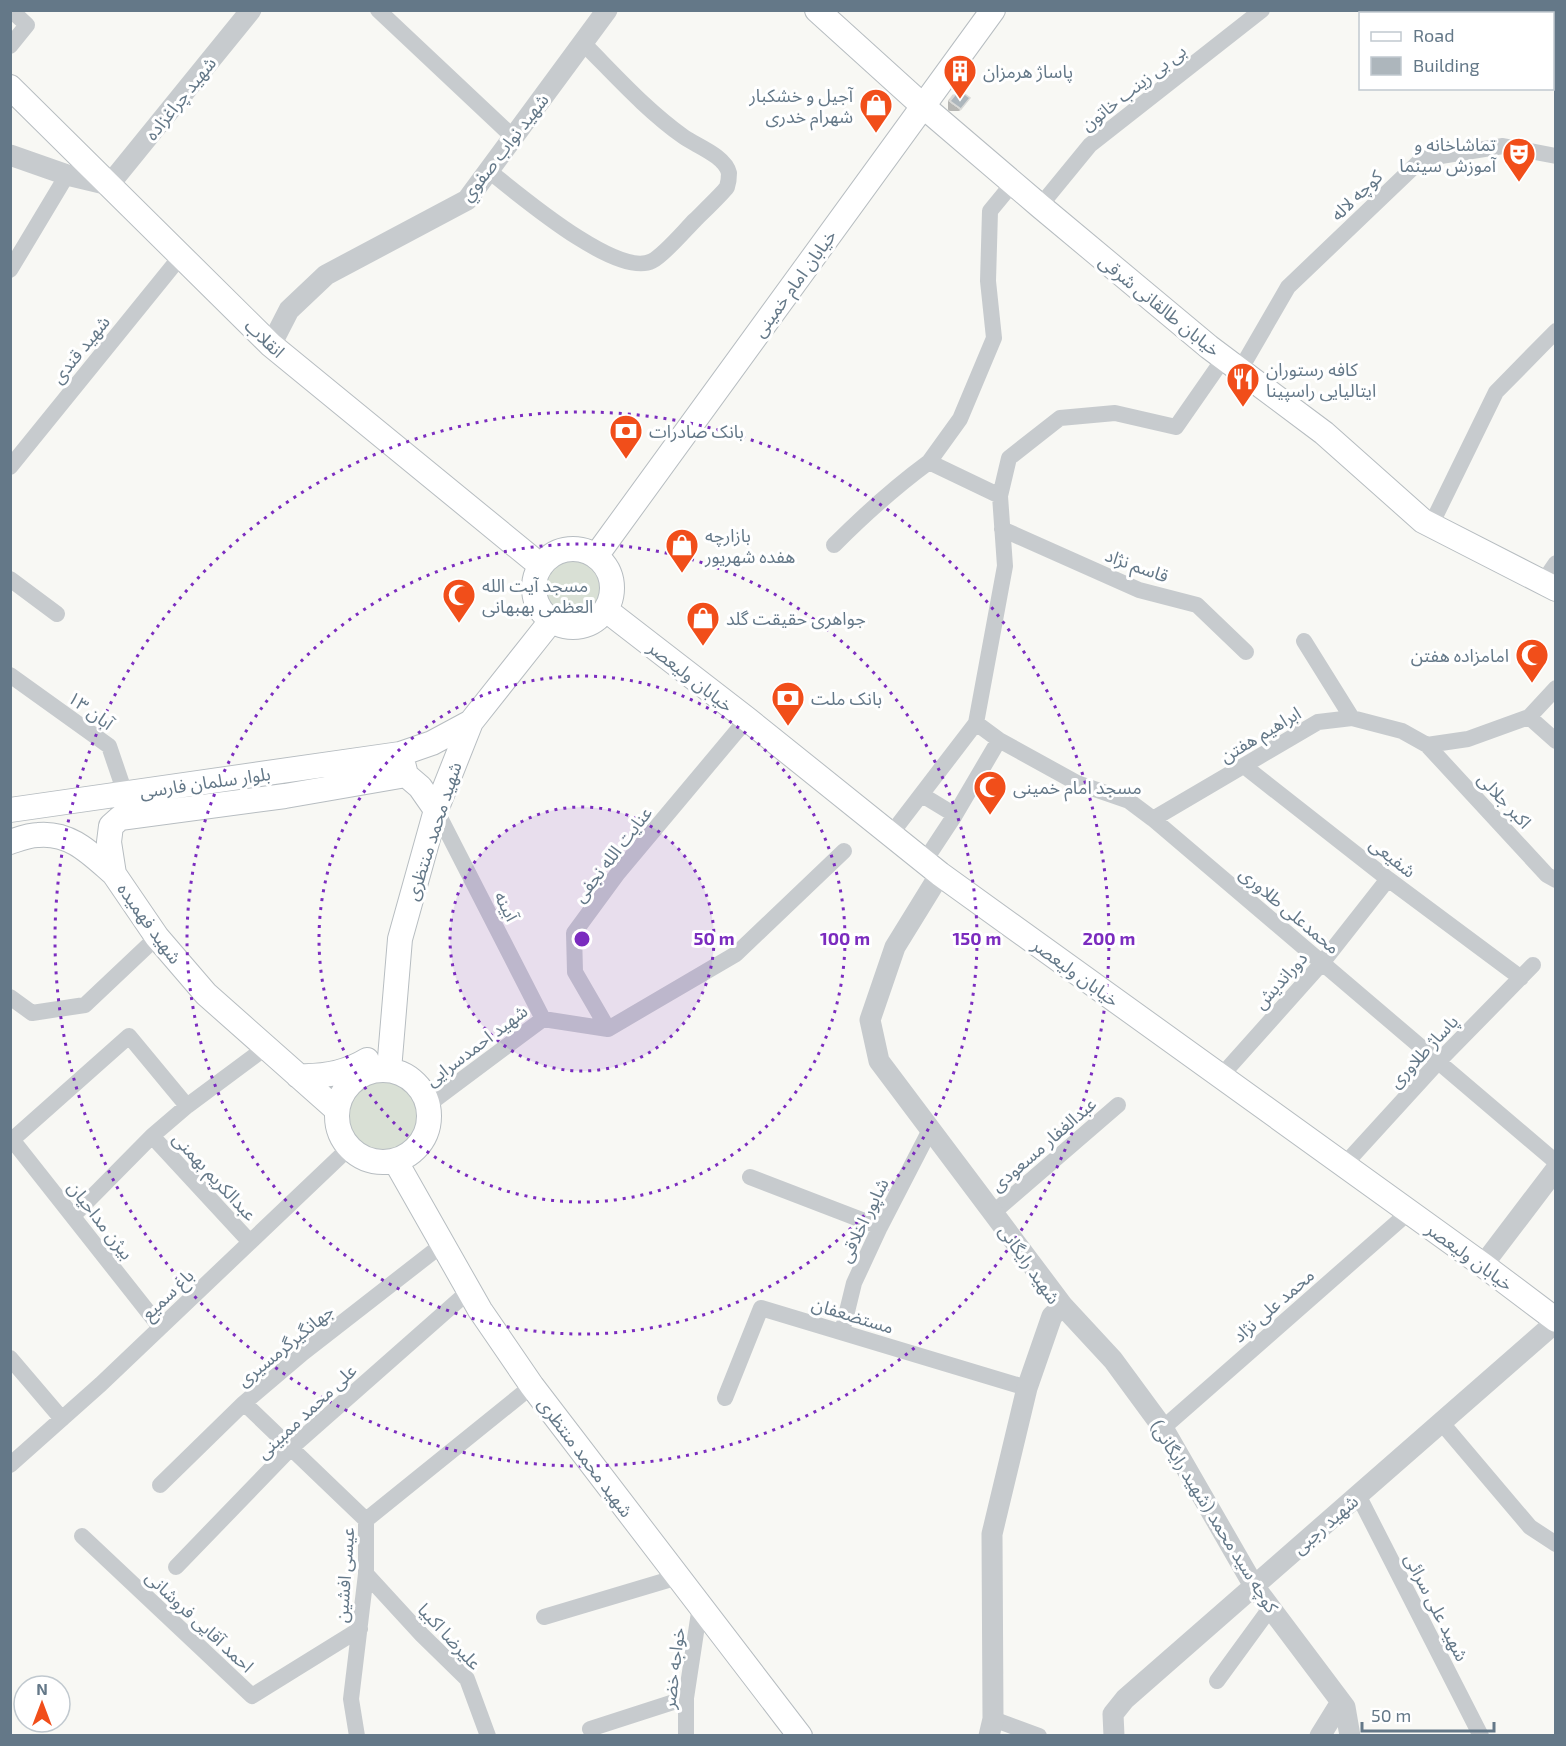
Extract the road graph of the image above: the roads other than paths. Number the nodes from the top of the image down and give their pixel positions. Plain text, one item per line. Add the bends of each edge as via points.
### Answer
1 (11, 10) edge
2 (251, 10) edge
3 (378, 10) edge
4 (607, 10) edge
5 (816, 10) edge
6 (993, 10) edge
7 (1262, 10) edge
8 (584, 43) junction
9 (10, 46) edge
10 (10, 87) edge
11 (923, 106) junction
12 (514, 138) junction
13 (10, 155) edge
14 (1556, 156) edge
15 (489, 171) junction
16 (67, 175) junction
17 (1013, 183) junction
18 (109, 186) junction
19 (1040, 206) junction
20 (181, 256) junction
21 (10, 270) edge
22 (1556, 331) edge
23 (271, 345) junction
24 (1232, 364) junction
25 (929, 462) junction
26 (10, 467) edge
27 (1000, 496) junction
28 (1431, 525) junction
29 (1002, 529) junction
30 (834, 545) dead end
31 (596, 556) junction
32 (541, 566) junction
33 (1551, 578) edge
34 (10, 579) edge
35 (606, 610) junction
36 (57, 614) dead end
37 (551, 621) junction
38 (1304, 640) dead end
39 (1246, 652) dead end
40 (10, 675) edge
41 (1556, 688) edge
42 (1529, 717) junction
43 (1352, 718) junction
44 (747, 719) junction
45 (471, 722) junction
46 (976, 723) junction
47 (999, 740) junction
48 (1556, 741) edge
49 (1427, 745) junction
50 (403, 764) junction
51 (1244, 766) junction
52 (125, 794) junction
53 (922, 795) junction
54 (10, 810) edge
55 (436, 810) junction
56 (954, 815) junction
57 (1153, 819) junction
58 (891, 834) junction
59 (10, 842) edge
60 (844, 851) dead end
61 (932, 868) junction
62 (114, 874) junction
63 (1388, 879) junction
64 (1556, 880) edge
65 (157, 937) junction
66 (1322, 963) junction
67 (1533, 965) dead end
68 (1521, 978) junction
69 (10, 997) edge
70 (543, 1019) junction
71 (608, 1029) junction
72 (392, 1038) junction
73 (265, 1048) junction
74 (1438, 1062) junction
75 (389, 1070) junction
76 (298, 1076) junction
77 (1221, 1076) junction
78 (429, 1104) junction
79 (1118, 1105) dead end
80 (187, 1106) junction
81 (337, 1110) junction
82 (930, 1130) junction
83 (152, 1136) junction
84 (12, 1138) edge
85 (349, 1148) junction
86 (396, 1162) junction
87 (1556, 1162) edge
88 (1344, 1165) junction
89 (1556, 1169) edge
90 (750, 1177) dead end
91 (994, 1212) junction
92 (1409, 1212) junction
93 (73, 1216) junction
94 (880, 1227) junction
95 (250, 1242) junction
96 (443, 1244) junction
97 (1483, 1265) junction
98 (469, 1291) junction
99 (1063, 1306) junction
100 (1556, 1321) edge
101 (160, 1327) junction
102 (842, 1332) junction
103 (10, 1358) edge
104 (532, 1386) junction
105 (1027, 1388) junction
106 (725, 1398) dead end
107 (244, 1403) junction
108 (62, 1419) junction
109 (1441, 1422) junction
110 (1163, 1428) junction
111 (291, 1448) junction
112 (10, 1466) edge
113 (160, 1485) dead end
114 (1358, 1496) junction
115 (366, 1520) junction
116 (82, 1536) dead end
117 (1556, 1544) edge
118 (176, 1567) dead end
119 (366, 1574) junction
120 (678, 1577) junction
121 (1254, 1586) junction
122 (700, 1605) junction
123 (1271, 1607) junction
124 (544, 1617) dead end
125 (360, 1629) junction
126 (1217, 1681) dead end
127 (686, 1698) junction
128 (1341, 1702) junction
129 (991, 1727) edge
130 (590, 1729) dead end
131 (357, 1736) edge
132 (488, 1736) edge
133 (686, 1736) edge
134 (800, 1736) edge
135 (1039, 1736) edge
136 (1114, 1736) edge
137 (1320, 1736) edge
138 (1350, 1736) edge
139 (1481, 1736) edge

1 - 9 street via 27,25
2 - 18 street, شهید چراغزاده
3 - 12 street
4 - 8 street, شهید نواب صفوي
5 - 11 main road, خیابان طالقانی شرقی
6 - 11 main road, خیابان امام خمینی
7 - 19 street, بی بی زینب خاتون via 1090,145
8 - 12 street, شهید نواب صفوي
8 - 15 street via 659,118 719,158 729,173 727,186 652,261 635,264 596,249 546,217
10 - 18 main road, انقلاب
11 - 17 main road, خیابان طالقانی شرقی
11 - 31 main road, خیابان امام خمینی
12 - 15 street, شهید نواب صفوي
13 - 16 street
14 - 24 street, کوچه لاله via 1503,146 1422,159 1288,287
15 - 23 street, شهید نواب صفوي via 467,200 326,275 289,310
16 - 18 street
16 - 21 street
17 - 19 main road, خیابان طالقانی شرقی
17 - 25 street via 990,211 988,281 994,338 960,419
18 - 20 main road, انقلاب
19 - 24 main road, خیابان طالقانی شرقی
20 - 23 main road, انقلاب
20 - 26 street, شهید قندی
22 - 28 street via 1496,392
23 - 32 main road, انقلاب
24 - 27 street via 1176,427 1115,413 1060,418 1009,458
24 - 28 main road, خیابان طالقانی شرقی via 1324,433
25 - 27 street
25 - 30 street via 899,483
27 - 29 street
28 - 33 main road, خیابان طالقانی شرقی
29 - 39 street, قاسم نژاد via 1139,590 1197,605
29 - 46 street via 1005,566
31 - 32 main road via 581,549 566,549
31 - 35 main road via 607,567 612,581 612,596
32 - 37 main road via 534,580 534,595 540,610
34 - 36 street
35 - 37 main road via 595,621 580,627 565,627
35 - 44 main road, خیابان ولیعصر
37 - 45 main road, شهید محمد منتظری
38 - 43 street
40 - 52 street, ۱۳ آبان via 109,746
41 - 42 street
42 - 48 street
42 - 49 street via 1468,739
43 - 49 street, ابراهیم هفتن via 1401,731
43 - 51 street, ابراهیم هفتن via 1317,722
44 - 58 main road, خیابان ولیعصر
44 - 71 street, عنایت الله نجفی via 618,873 574,933 575,972
45 - 50 main road
45 - 55 main road, شهید محمد منتظری
46 - 47 street, محمدعلی طلاوری
46 - 53 street
47 - 56 street
47 - 57 street, محمدعلی طلاوری via 1077,783 1129,801
49 - 64 street, اکبر جلالی via 1547,875
50 - 52 main road, بلوار سلمان فارسی
50 - 55 main road
50 - 62 main road, شهید فهمیده via 285,796 120,818 111,826 109,842
51 - 57 street, ابراهیم هفتن
51 - 63 street, شفیعی
52 - 54 main road, بلوار سلمان فارسی
53 - 56 street
53 - 58 street
55 - 70 street, آبینه
55 - 72 main road, شهید محمد منتظری via 400,939
56 - 61 street
57 - 66 street, محمدعلی طلاوری
58 - 61 main road, خیابان ولیعصر
59 - 62 main road via 36,835 60,836 75,842
60 - 71 street via 736,954
61 - 77 main road, خیابان ولیعصر
61 - 82 street, شهید رایگانی via 895,947 870,1020 879,1061
62 - 65 main road, شهید فهمیده
63 - 66 street, دوراندیش
63 - 68 street, شفیعی
65 - 69 street via 85,1005 32,1013
65 - 73 main road, شهید فهمیده via 206,994
66 - 74 street, محمدعلی طلاوری
66 - 77 street, دوراندیش
67 - 68 street, پاساژ طلاوری
68 - 74 street, پاساژ طلاوری
70 - 71 street, شهید احمدسرایی
70 - 78 street, شهید احمدسرایی
72 - 75 main road, شهید محمد منتظری
72 - 76 main road via 373,1056 351,1068 325,1076
73 - 76 main road, شهید فهمیده
73 - 80 street, عبدالکریم بهمنی
74 - 87 street, محمدعلی طلاوری
74 - 88 street, پاساژ طلاوری
75 - 78 main road via 407,1076 421,1088
75 - 81 main road via 371,1071 355,1079 343,1093
76 - 81 main road, شهید فهمیده
77 - 88 main road, خیابان ولیعصر
78 - 86 main road via 430,1122 424,1140 412,1154
79 - 91 street, عبدالغفار مسعودی
80 - 83 street, عبدالکریم بهمنی
80 - 84 street, عبدالکریم بهمنی via 129,1036
81 - 85 main road via 338,1129
82 - 91 street, شهید رایگانی
82 - 94 street, شاپور اخلاقی
83 - 93 street, عبدالکریم بهمنی
83 - 95 street, عبدالکریم بهمنی
84 - 93 street, بیژن مداحیان
85 - 86 main road via 377,1163
85 - 95 street, باغ سمیع
86 - 96 main road, شهید محمد منتظری
88 - 92 main road, خیابان ولیعصر
89 - 97 street
90 - 94 street
91 - 99 street, شهید رایگانی
92 - 97 main road, خیابان ولیعصر
92 - 110 street, محمد علی نژاد
93 - 101 street, بیژن مداحیان
94 - 102 street, شاپور اخلاقی via 854,1283
95 - 101 street, باغ سمیع
96 - 98 main road, شهید محمد منتظری
96 - 107 street, جهانگیرگرمسیری
97 - 100 main road, خیابان ولیعصر
98 - 104 main road, شهید محمد منتظری
98 - 111 street, علی محمد ممبینی
99 - 105 street, شهید رایگانی via 1052,1316
99 - 110 street, کوچه سید محمد (شهید رایگانی) via 1113,1360
100 - 109 street, شهید رجبی
101 - 108 street, باغ سمیع
102 - 105 street, مستضعفان
102 - 106 street, مستضعفان via 761,1308
103 - 108 street
104 - 115 street, عیسی افشین
104 - 120 main road, شهید محمد منتظری
105 - 129 street, شهید رایگانی via 992,1534
107 - 111 street
107 - 113 street, جهانگیرگرمسیری
108 - 112 street, باغ سمیع
109 - 114 street, شهید رجبی
109 - 117 street via 1530,1527
110 - 121 street, کوچه سید محمد (شهید رایگانی)
111 - 115 street
111 - 118 street, علی محمد ممبینی
114 - 121 street, شهید رجبی
114 - 139 street, شهید علی سرائی
115 - 119 street, عیسی افشین
116 - 125 street, احمد آقایی فروشانی via 252,1696
119 - 125 street, عیسی افشین
119 - 132 street, علیرضا اکبیا via 467,1679
120 - 122 main road, شهید محمد منتظری
120 - 124 street
121 - 123 street, کوچه سید محمد (شهید رایگانی)
121 - 136 street, شهید رجبی via 1125,1699 1113,1713
122 - 127 street, خواجه خضر
122 - 134 main road, شهید محمد منتظری
123 - 126 street
123 - 128 street, کوچه سید محمد (شهید رایگانی)
125 - 131 street, عیسی افشین via 351,1699
127 - 130 street
127 - 133 street, خواجه خضر
128 - 137 street
128 - 138 street, کوچه سید محمد (شهید رایگانی)
129 - 135 street

